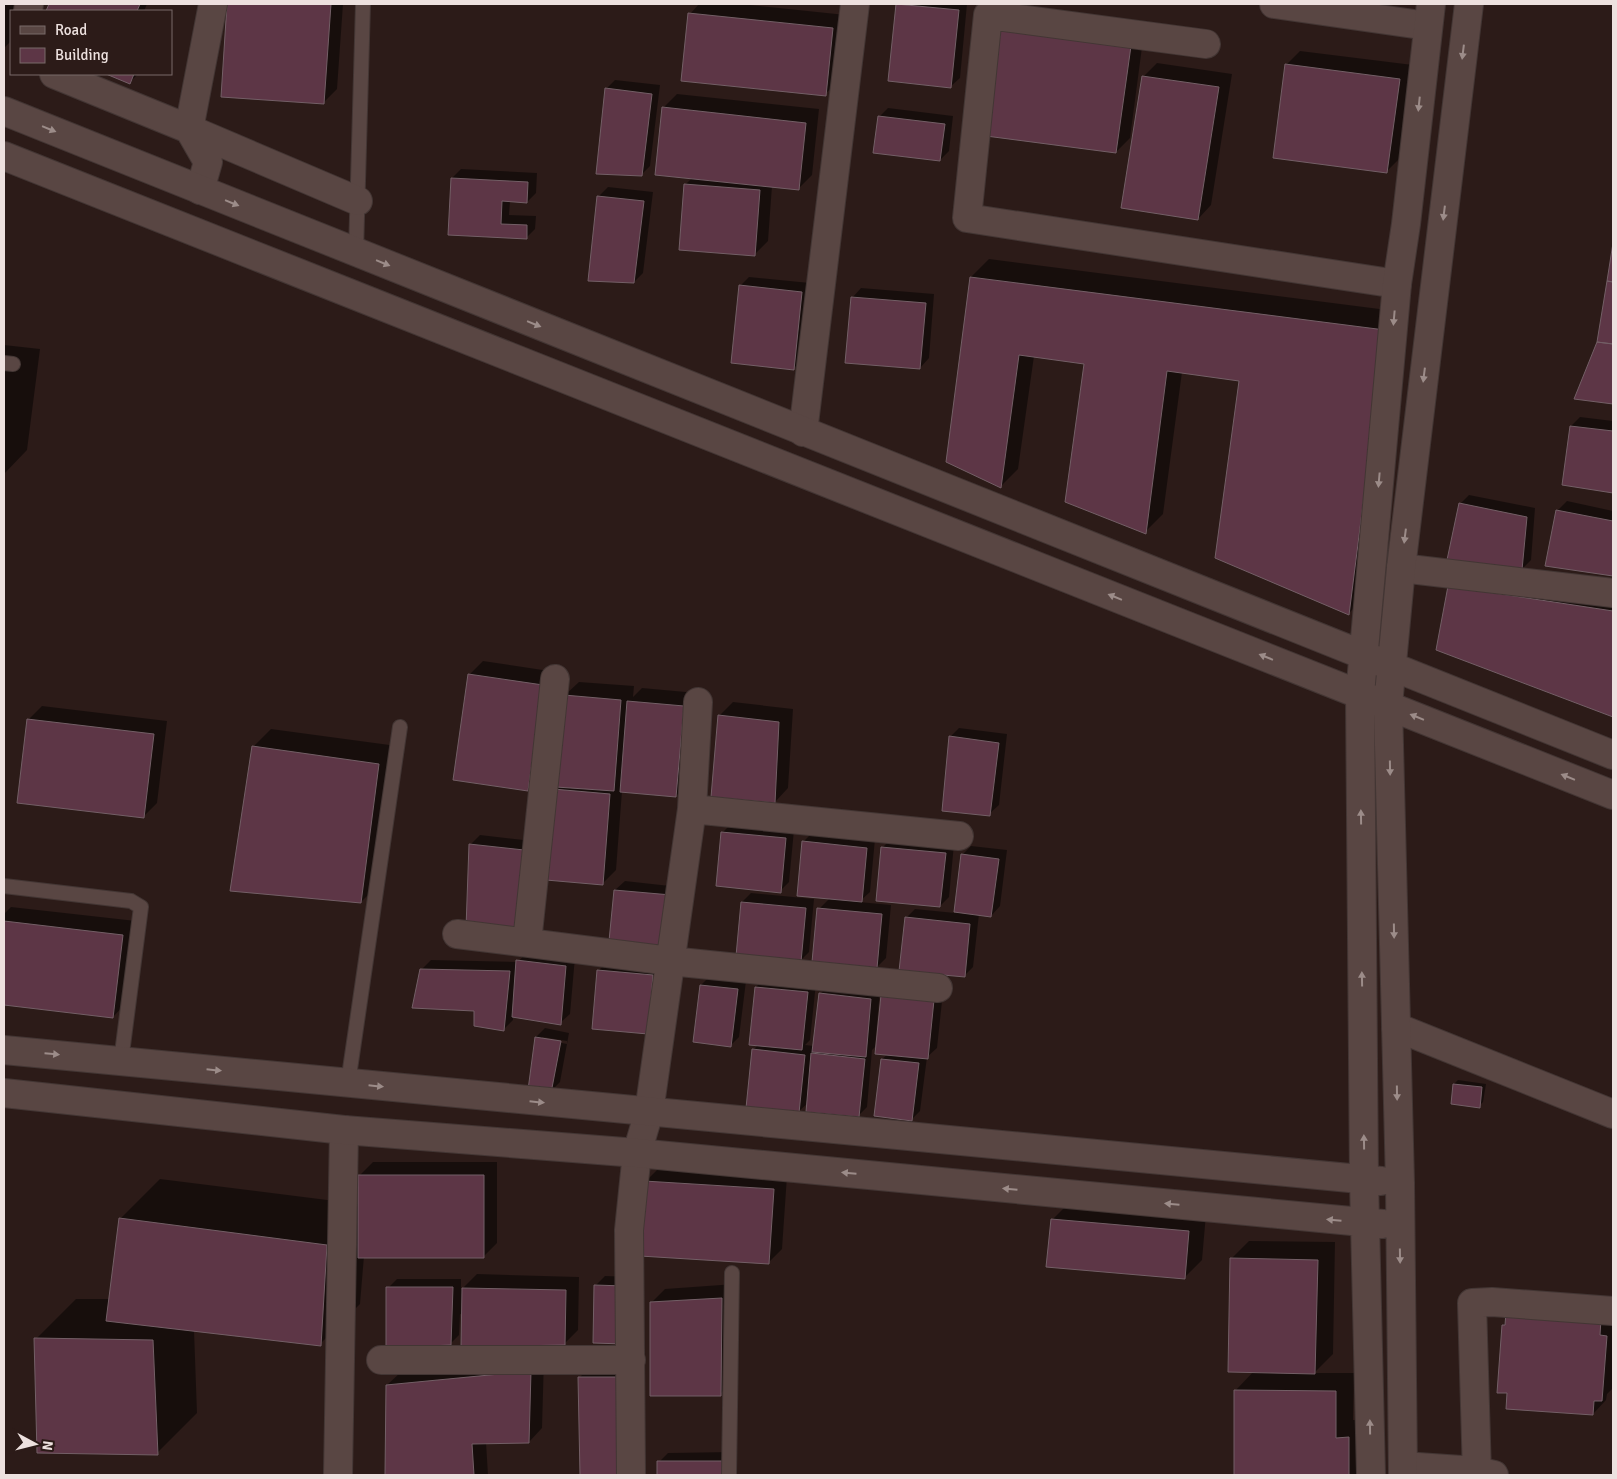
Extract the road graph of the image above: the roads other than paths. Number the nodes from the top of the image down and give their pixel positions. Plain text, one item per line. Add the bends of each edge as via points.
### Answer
1 (213, 4) edge
2 (363, 4) edge
3 (855, 4) edge
4 (1274, 4) edge
5 (1469, 4) edge
6 (1429, 15) edge
7 (1206, 44) dead end
8 (56, 75) edge
9 (4, 111) edge
10 (189, 130) junction
11 (4, 156) edge
12 (200, 190) junction
13 (358, 201) junction
14 (356, 252) junction
15 (1397, 284) junction
16 (803, 432) junction
17 (1401, 568) junction
18 (1613, 593) edge
19 (1362, 655) junction
20 (1391, 667) junction
21 (555, 679) dead end
22 (1360, 694) junction
23 (698, 702) dead end
24 (1388, 705) junction
25 (400, 727) dead end
26 (1613, 755) edge
27 (1613, 795) edge
28 (692, 810) junction
29 (959, 836) dead end
30 (4, 886) edge
31 (457, 934) dead end
32 (527, 942) junction
33 (670, 961) junction
34 (938, 988) dead end
35 (1396, 1027) junction
36 (4, 1050) edge
37 (121, 1061) junction
38 (348, 1083) junction
39 (4, 1093) edge
40 (649, 1112) junction
41 (1613, 1114) edge
42 (344, 1130) junction
43 (637, 1153) junction
44 (1364, 1180) junction
45 (1400, 1183) junction
46 (1365, 1223) junction
47 (1400, 1226) junction
48 (732, 1273) dead end
49 (1613, 1311) edge
50 (381, 1360) dead end
51 (631, 1360) junction
52 (1403, 1471) edge
53 (1483, 1474) edge
54 (338, 1475) edge
55 (631, 1475) edge
56 (729, 1475) edge
57 (1371, 1475) edge

1 - 10 street
2 - 13 lane
3 - 16 street
4 - 6 street
5 -> 17 street
6 -> 15 street
7 - 15 street via 988,15 967,218
8 - 10 street
9 -> 12 street
10 - 12 street via 208,162
10 - 13 street
22 -> 11 street
12 -> 14 street
13 - 14 lane
14 -> 16 street
15 -> 19 street
16 - 19 street
17 - 18 street
17 - 20 street
19 - 20 street
19 - 22 street
20 - 24 street
20 - 26 street
21 - 32 street
22 - 24 street
44 -> 22 street
23 - 28 street
27 -> 24 street
24 -> 35 street
25 - 38 lane
28 - 29 street
28 - 33 street
30 - 37 lane via 132,901 141,907
31 - 32 street
32 - 33 street
33 - 34 street
33 - 40 street
35 - 41 street
35 -> 45 street
36 -> 37 street
37 -> 38 street
38 -> 40 street
39 - 42 street
40 - 43 street
40 - 44 street
42 - 43 street
42 - 54 street
46 -> 43 street
43 - 51 street via 629,1230
44 - 45 street
44 - 46 street
45 - 47 street
46 - 47 street
57 -> 46 street
47 -> 52 street
48 - 56 lane
49 - 53 street via 1472,1303
50 - 51 street
51 - 55 street
52 - 53 street

